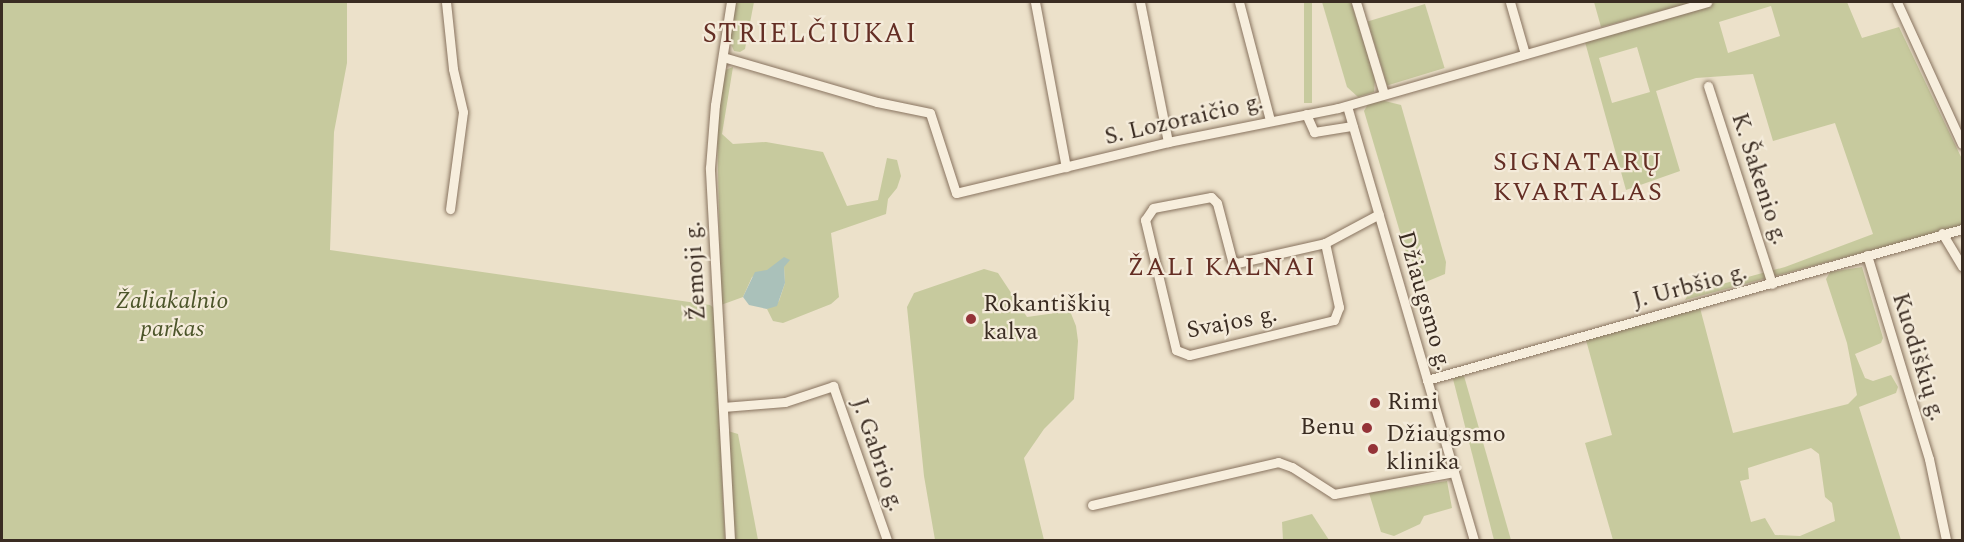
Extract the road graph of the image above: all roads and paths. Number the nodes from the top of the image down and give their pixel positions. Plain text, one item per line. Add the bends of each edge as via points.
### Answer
1 (446, 2) edge
2 (731, 2) edge
3 (1035, 2) edge
4 (1140, 2) edge
5 (1239, 2) edge
6 (1356, 2) edge
7 (1510, 2) edge
8 (1707, 2) edge
9 (1897, 2) edge
10 (1525, 54) junction
11 (723, 57) junction
12 (1708, 86) dead end
13 (1384, 94) junction
14 (1347, 106) junction
15 (1306, 114) junction
16 (1270, 120) junction
17 (1353, 126) junction
18 (1168, 142) junction
19 (1962, 144) edge
20 (1066, 167) junction
21 (450, 209) dead end
22 (1379, 214) junction
23 (1962, 229) edge
24 (1942, 233) junction
25 (1325, 243) junction
26 (1867, 255) junction
27 (1962, 266) edge
28 (1772, 284) junction
29 (1427, 380) junction
30 (723, 407) junction
31 (1454, 472) junction
32 (1092, 505) dead end
33 (730, 540) edge
34 (887, 540) edge
35 (1474, 540) edge
36 (1946, 540) edge

1 - 21 street via 453,69 463,112
2 - 11 street, Žemoji g.
3 - 20 street
4 - 18 street
5 - 16 street
6 - 13 street
7 - 10 street
8 - 10 street, S. Lozoraičio g.
9 - 19 street
10 - 13 street, S. Lozoraičio g.
11 - 20 street, S. Lozoraičio g. via 877,102 930,113 956,192
11 - 30 street, Žemoji g. via 710,168
12 - 28 street, K. Šakenio g.
13 - 14 street, S. Lozoraičio g.
14 - 15 street, S. Lozoraičio g.
14 - 17 street, Džiaugsmo g.
15 - 16 street, S. Lozoraičio g.
15 - 17 street via 1314,132
16 - 18 street, S. Lozoraičio g.
17 - 22 street, Džiaugsmo g.
18 - 20 street, S. Lozoraičio g.
22 - 25 street, Svajos g.
22 - 29 street, Džiaugsmo g.
23 - 24 street, J. Urbšio g.
24 - 26 street, J. Urbšio g.
24 - 27 street
25 - 25 street, Svajos g. via 1237,262 1232,260 1217,203 1211,197 1153,208 1145,219 1176,350 1189,355 1334,320 1339,307
26 - 28 street, J. Urbšio g.
26 - 36 street, Kuodiškių g. via 1929,459
28 - 29 street, J. Urbšio g.
29 - 31 street, Džiaugsmo g.
30 - 33 street, Žemoji g.
30 - 34 street, J. Gabrio g. via 785,402 833,386
31 - 32 street via 1334,494 1278,462
31 - 35 street, Džiaugsmo g.

